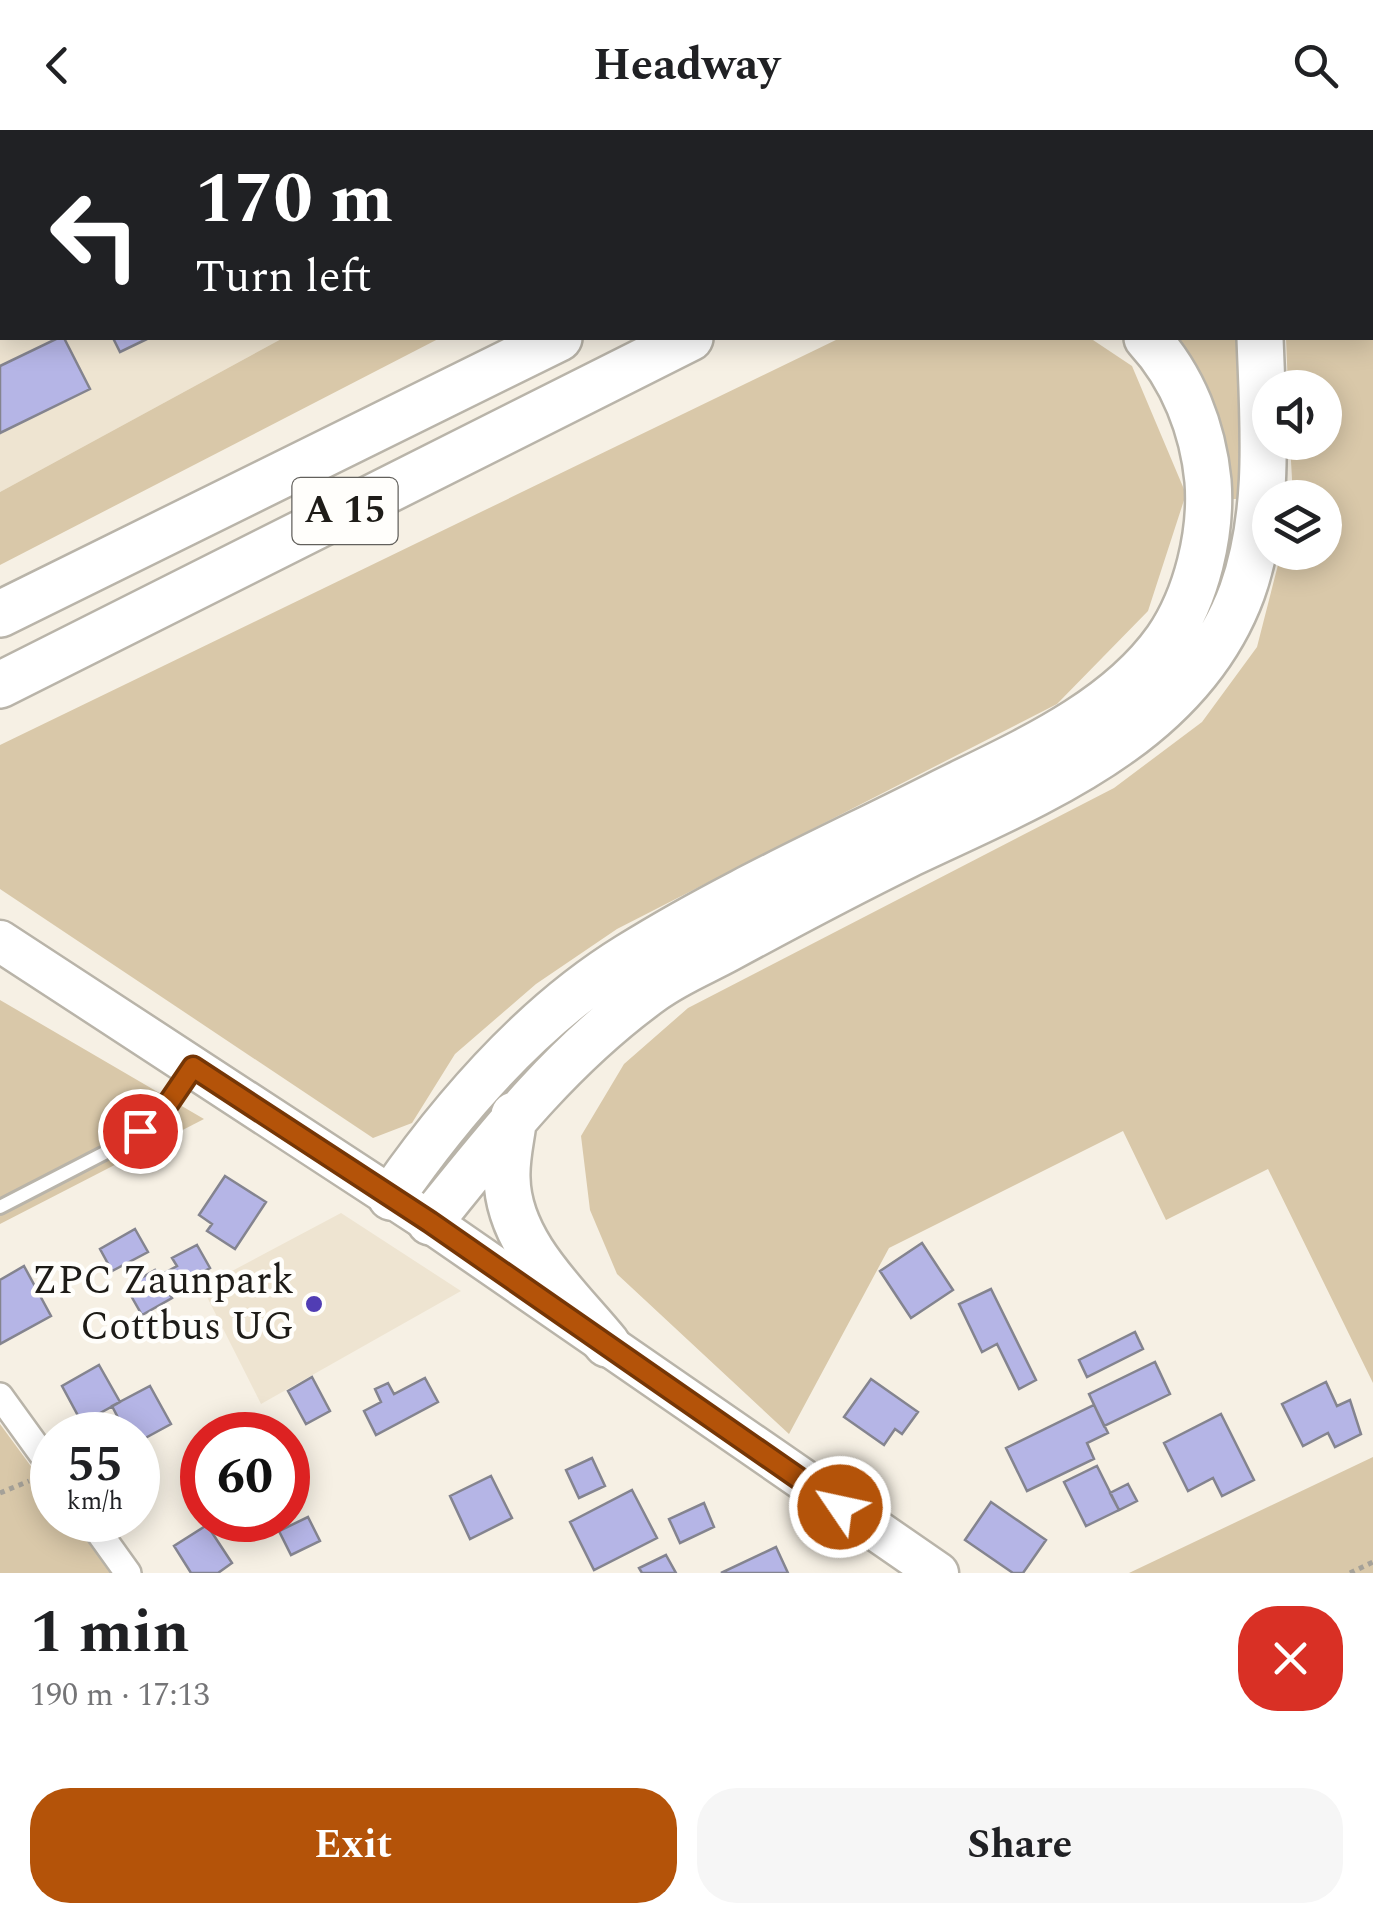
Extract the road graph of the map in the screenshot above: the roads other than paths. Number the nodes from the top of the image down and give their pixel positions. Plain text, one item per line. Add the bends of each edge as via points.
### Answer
1 (555, 340) edge
2 (686, 340) edge
3 (1148, 340) edge
4 (1260, 340) edge
5 (0, 614) edge
6 (0, 686) edge
7 (0, 941) edge
8 (193, 1067) junction
9 (514, 1115) junction
10 (391, 1196) junction
11 (0, 1207) edge
12 (430, 1222) junction
13 (608, 1344) junction
14 (0, 1396) edge
15 (30, 1438) edge
16 (106, 1542) edge
17 (128, 1573) edge
18 (938, 1573) edge

1 - 5 highway, A 15
2 - 6 highway, A 15
3 - 10 highway via 1198,424 1210,504 1189,597 1133,678 1023,752 696,918 575,993 486,1076
4 - 9 highway via 1264,461 1252,552 1242,593 1217,644 1182,690 1143,727 1058,782 842,886 656,987 593,1037
7 - 8 main road
8 - 10 main road
8 - 11 lane via 159,1117 120,1146
9 - 12 highway
9 - 13 highway via 506,1175 515,1222
10 - 12 main road
12 - 13 main road
13 - 18 main road
14 - 15 street
16 - 17 street

